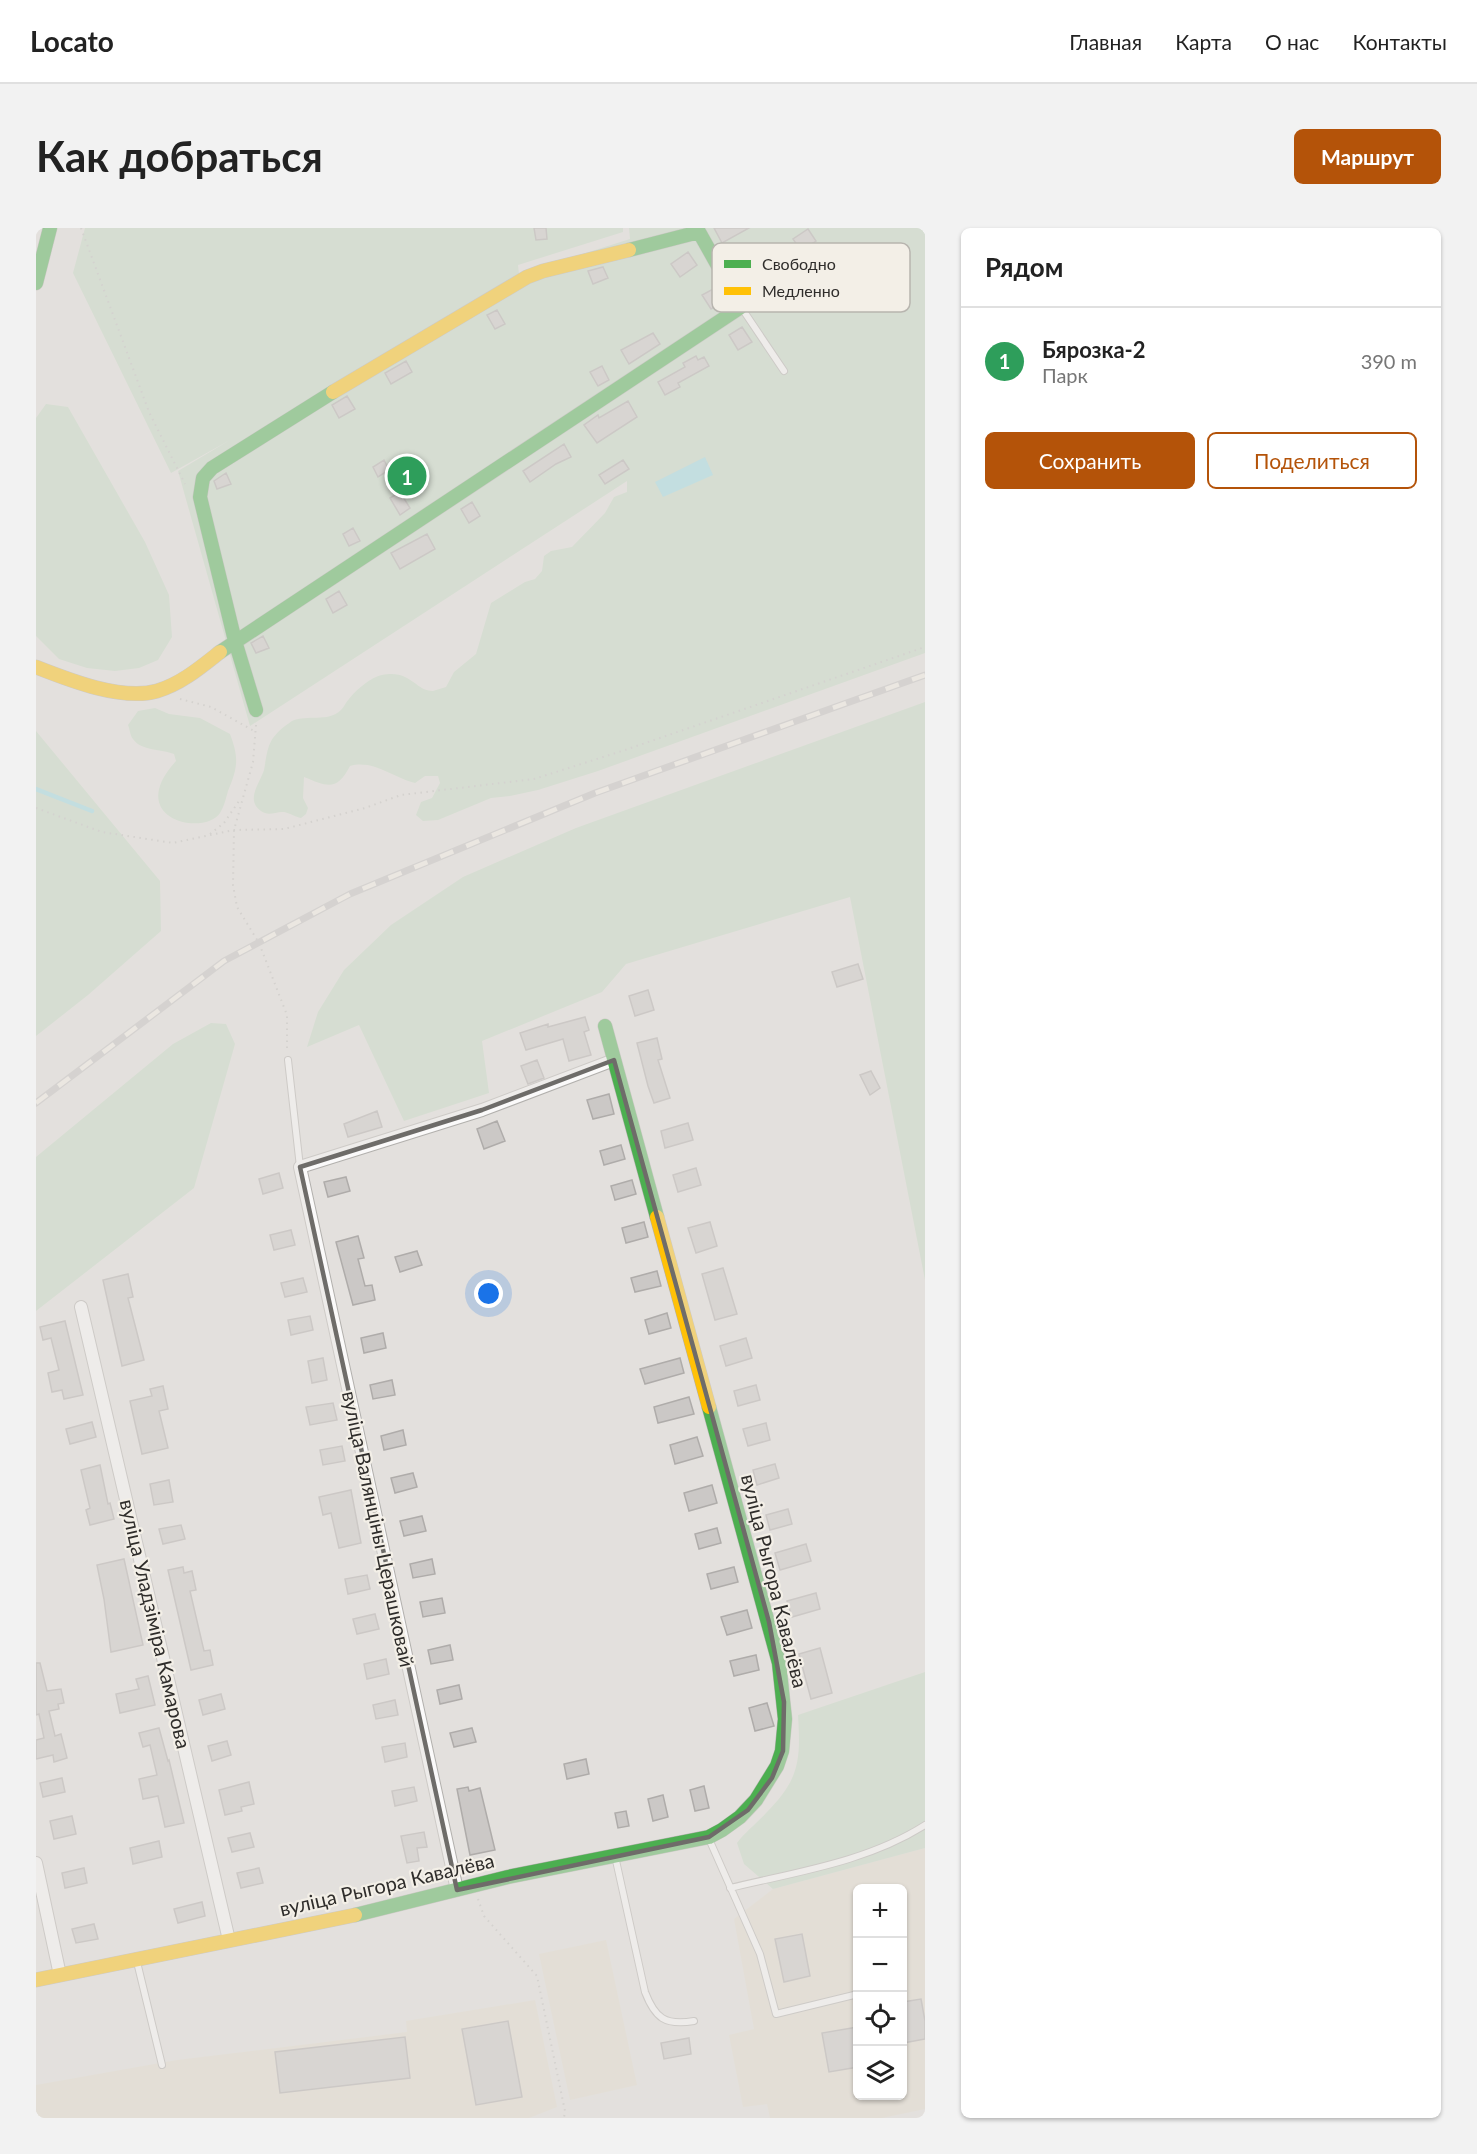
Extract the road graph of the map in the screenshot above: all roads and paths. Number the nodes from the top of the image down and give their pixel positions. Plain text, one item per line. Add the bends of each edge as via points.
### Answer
1 (50, 228) edge
2 (81, 228) edge
3 (698, 230) edge
4 (712, 255) edge
5 (36, 283) edge
6 (733, 312) edge
7 (744, 312) edge
8 (784, 370) dead end
9 (187, 487) dead end
10 (235, 641) junction
11 (925, 647) edge
12 (36, 667) edge
13 (176, 698) dead end
14 (256, 710) joint
15 (256, 732) junction
16 (242, 795) junction
17 (36, 808) edge
18 (234, 830) junction
19 (208, 835) junction
20 (605, 1026) dead end
21 (288, 1060) joint
22 (614, 1060) junction
23 (300, 1167) junction
24 (81, 1307) dead end
25 (925, 1825) edge
26 (709, 1837) junction
27 (615, 1856) junction
28 (36, 1863) edge
29 (474, 1886) junction
30 (730, 1888) junction
31 (457, 1890) junction
32 (229, 1940) junction
33 (136, 1959) junction
34 (60, 1975) junction
35 (36, 1980) edge
36 (853, 1995) edge
37 (694, 2021) dead end
38 (162, 2064) dead end
39 (564, 2118) edge

1 - 5 street
2 - 9 path via 149,412
3 - 4 street
3 - 10 street via 527,277 207,471 200,497
6 - 10 street
7 - 8 lane
10 - 12 street via 177,682 148,694 115,691
10 - 14 street
11 - 18 path via 534,778 401,795 284,829
13 - 15 path via 211,707
14 - 15 path
15 - 16 path via 253,762
16 - 18 path
16 - 19 path via 224,823
17 - 19 path via 102,832 157,841 181,842
18 - 19 path
18 - 21 path via 233,885 237,907 259,943 287,1016
20 - 22 street, вуліца Рыгора Кавалёва
21 - 23 lane
22 - 23 street via 482,1110
22 - 26 street, вуліца Рыгора Кавалёва via 769,1622 784,1702 783,1751 772,1778 732,1826
23 - 31 street, вуліца Валянціны Церашковай
24 - 32 street, вуліца Уладзіміра Камарова
25 - 30 lane via 889,1846
26 - 27 street, вуліца Рыгора Кавалёва
26 - 30 lane
27 - 29 street, вуліца Рыгора Кавалёва
27 - 37 lane via 650,2006 656,2015 674,2023
28 - 34 street
29 - 31 street, вуліца Рыгора Кавалёва
29 - 39 path via 484,1916 537,1976
30 - 36 lane via 760,1954 776,2014
31 - 32 street, вуліца Рыгора Кавалёва
32 - 33 street, вуліца Рыгора Кавалёва
33 - 34 street, вуліца Рыгора Кавалёва
33 - 38 lane
34 - 35 street, вуліца Рыгора Кавалёва

